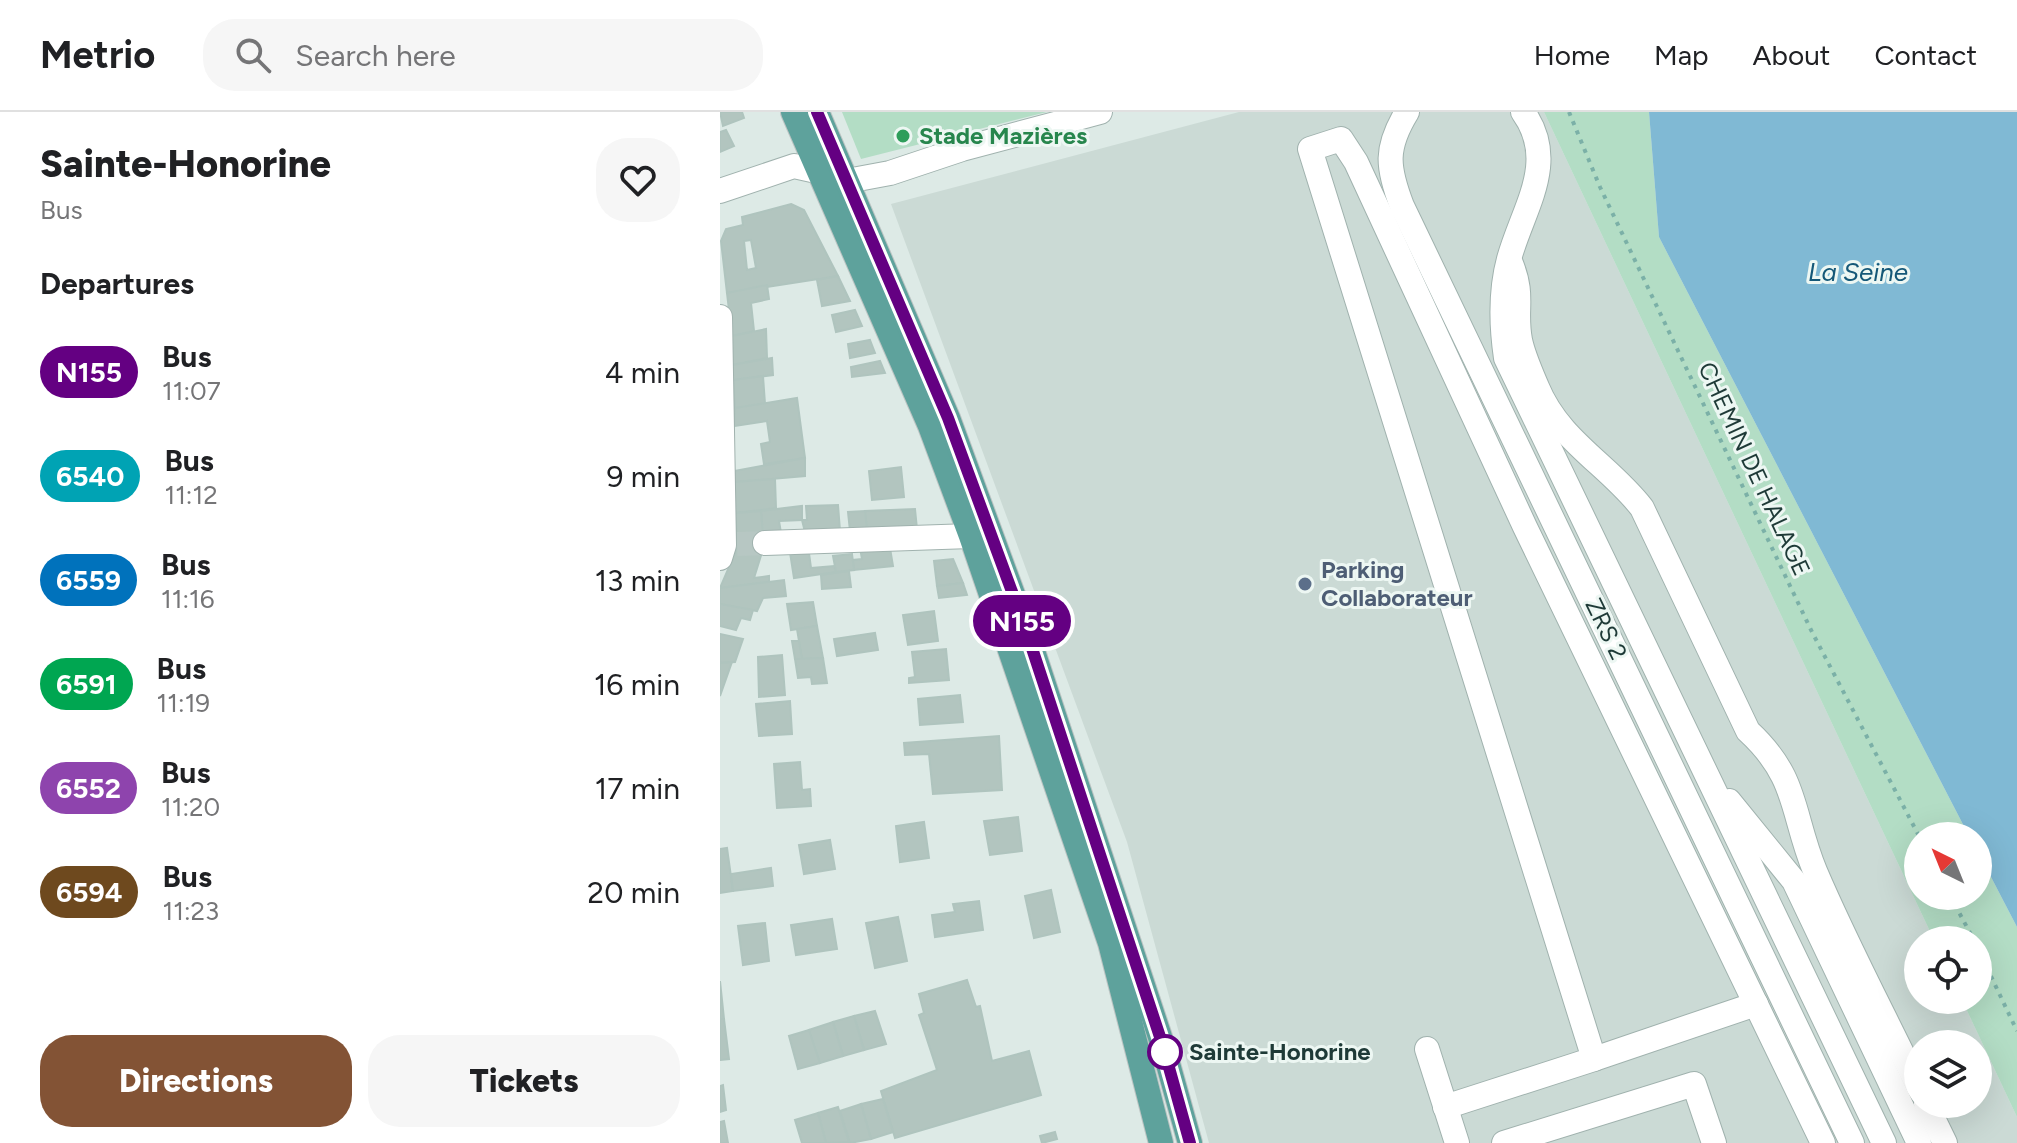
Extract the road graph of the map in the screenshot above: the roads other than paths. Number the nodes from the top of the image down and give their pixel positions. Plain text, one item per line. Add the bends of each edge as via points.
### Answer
1 (793, 112) edge
2 (817, 112) edge
3 (1100, 112) edge
4 (1407, 112) edge
5 (1523, 112) edge
6 (821, 172) junction
7 (847, 181) junction
8 (720, 191) edge
9 (1509, 258) junction
10 (720, 317) edge
11 (971, 536) junction
12 (765, 543) tunnel mouth
13 (720, 558) edge
14 (1708, 777) junction
15 (1756, 1004) junction
16 (1427, 1049) dead end
17 (1904, 1057) edge
18 (1594, 1059) junction
19 (1445, 1107) junction
20 (1933, 1118) edge
21 (1161, 1143) edge
22 (1190, 1143) edge
23 (1457, 1143) edge
24 (1504, 1143) edge
25 (1714, 1143) edge
26 (1823, 1143) edge
27 (1852, 1143) edge
28 (1884, 1143) edge
29 (1919, 1143) edge
30 (1945, 1143) edge

1 - 6 main road
2 - 7 main road
3 - 7 street
4 - 27 street, ZRS 2 via 1391,142 1389,164 1402,206
5 - 9 street, ZRS 2 via 1533,125 1541,156 1535,191
6 - 7 main road
6 - 8 street via 794,166
6 - 11 main road via 930,426
7 - 22 main road via 948,418 1025,627
9 - 14 street, ZRS 2 via 1501,301 1506,358
9 - 17 street via 1521,286 1520,339 1538,390 1568,438 1628,489 1642,508 1748,731 1784,773 1814,869
10 - 13 street
11 - 12 street
11 - 21 main road via 1110,943
14 - 28 street, ZRS 2
14 - 29 street, ZRS 2 via 1794,881
15 - 18 street
15 - 18 street via 1356,162 1341,139 1310,149
15 - 26 street
16 - 19 street
18 - 19 street
19 - 23 street
20 - 30 street
24 - 25 street via 1694,1084

